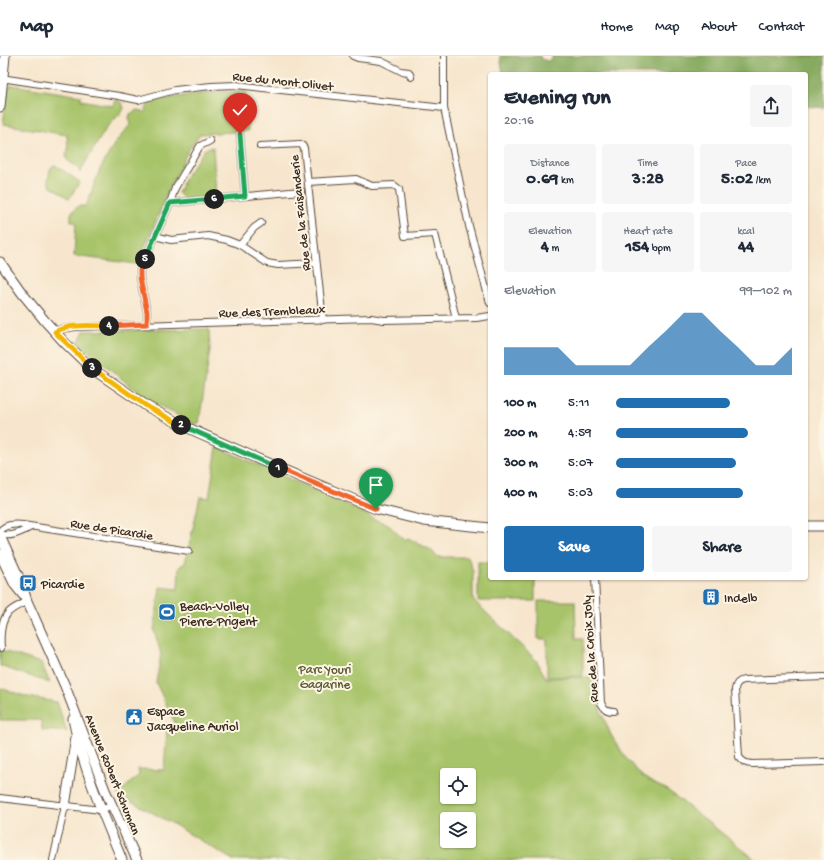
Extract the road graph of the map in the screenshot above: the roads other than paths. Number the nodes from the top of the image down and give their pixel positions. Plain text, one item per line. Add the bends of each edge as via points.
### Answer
1 (5, 56) edge
2 (353, 56) edge
3 (444, 56) edge
4 (411, 77) dead end
5 (2, 78) edge
6 (0, 107) edge
7 (444, 108) junction
8 (240, 134) dead end
9 (210, 141) dead end
10 (260, 146) dead end
11 (308, 182) junction
12 (301, 191) dead end
13 (245, 196) junction
14 (170, 203) junction
15 (261, 223) dead end
16 (155, 236) junction
17 (240, 245) junction
18 (0, 262) edge
19 (316, 263) junction
20 (488, 296) edge
21 (488, 316) edge
22 (456, 318) junction
23 (323, 320) junction
24 (147, 324) junction
25 (55, 332) junction
26 (0, 524) edge
27 (8, 526) junction
28 (808, 526) edge
29 (824, 526) edge
30 (31, 527) junction
31 (488, 528) edge
32 (0, 534) edge
33 (12, 535) junction
34 (2, 551) edge
35 (189, 551) dead end
36 (596, 580) edge
37 (27, 601) junction
38 (1, 648) edge
39 (824, 677) edge
40 (69, 698) junction
41 (614, 711) dead end
42 (76, 734) junction
43 (824, 762) edge
44 (0, 798) edge
45 (65, 806) junction
46 (112, 806) junction
47 (101, 810) junction
48 (53, 860) edge
49 (122, 860) edge
50 (137, 860) edge

1 - 5 main road
2 - 4 street via 381,61 409,72
3 - 7 street
5 - 6 main road
5 - 7 street, Rue du Mont Olivet via 138,100 175,90 236,84
7 - 20 street via 469,226
8 - 13 street
9 - 14 street via 200,146 175,188
10 - 11 street, Rue de la Faisanderie via 300,144 304,148
11 - 19 street, Rue de la Faisanderie
11 - 22 street via 356,179 372,186 394,185 399,189 405,236 435,234
12 - 13 street
13 - 14 street
14 - 16 street
15 - 17 street
16 - 17 street via 171,240 208,236
16 - 24 street via 140,270
17 - 19 street via 267,263
18 - 25 main road
19 - 23 street, Rue de la Faisanderie
21 - 22 street, Rue des Trembleaux
22 - 23 street, Rue des Trembleaux
23 - 24 street, Rue des Trembleaux
24 - 25 street, Rue des Trembleaux via 75,327
25 - 31 main road via 92,368 137,400 216,441 376,509 424,521
26 - 27 street, Rue de Picardie
27 - 30 street, Rue de Picardie via 15,524
27 - 32 street via 4,527
28 - 29 main road
30 - 33 street, Rue de Picardie
30 - 35 street, Rue de Picardie
32 - 33 street, Rue de Picardie
32 - 34 main road, Avenue Robert Schuman
33 - 34 street
34 - 37 main road, Avenue Robert Schuman via 21,582
36 - 41 street, Rue de la Croix Joly via 601,703 608,711
37 - 38 street via 8,613 3,622 0,634
37 - 40 main road, Avenue Robert Schuman
39 - 43 street via 744,680 736,684 735,689 739,757 744,762
40 - 42 main road, Avenue Robert Schuman
40 - 46 main road, Avenue Robert Schuman
42 - 45 main road
42 - 47 main road, Avenue Robert Schuman
44 - 45 street
45 - 47 street
45 - 48 street
46 - 47 street
46 - 50 main road, Avenue Robert Schuman
47 - 49 main road, Avenue Robert Schuman

